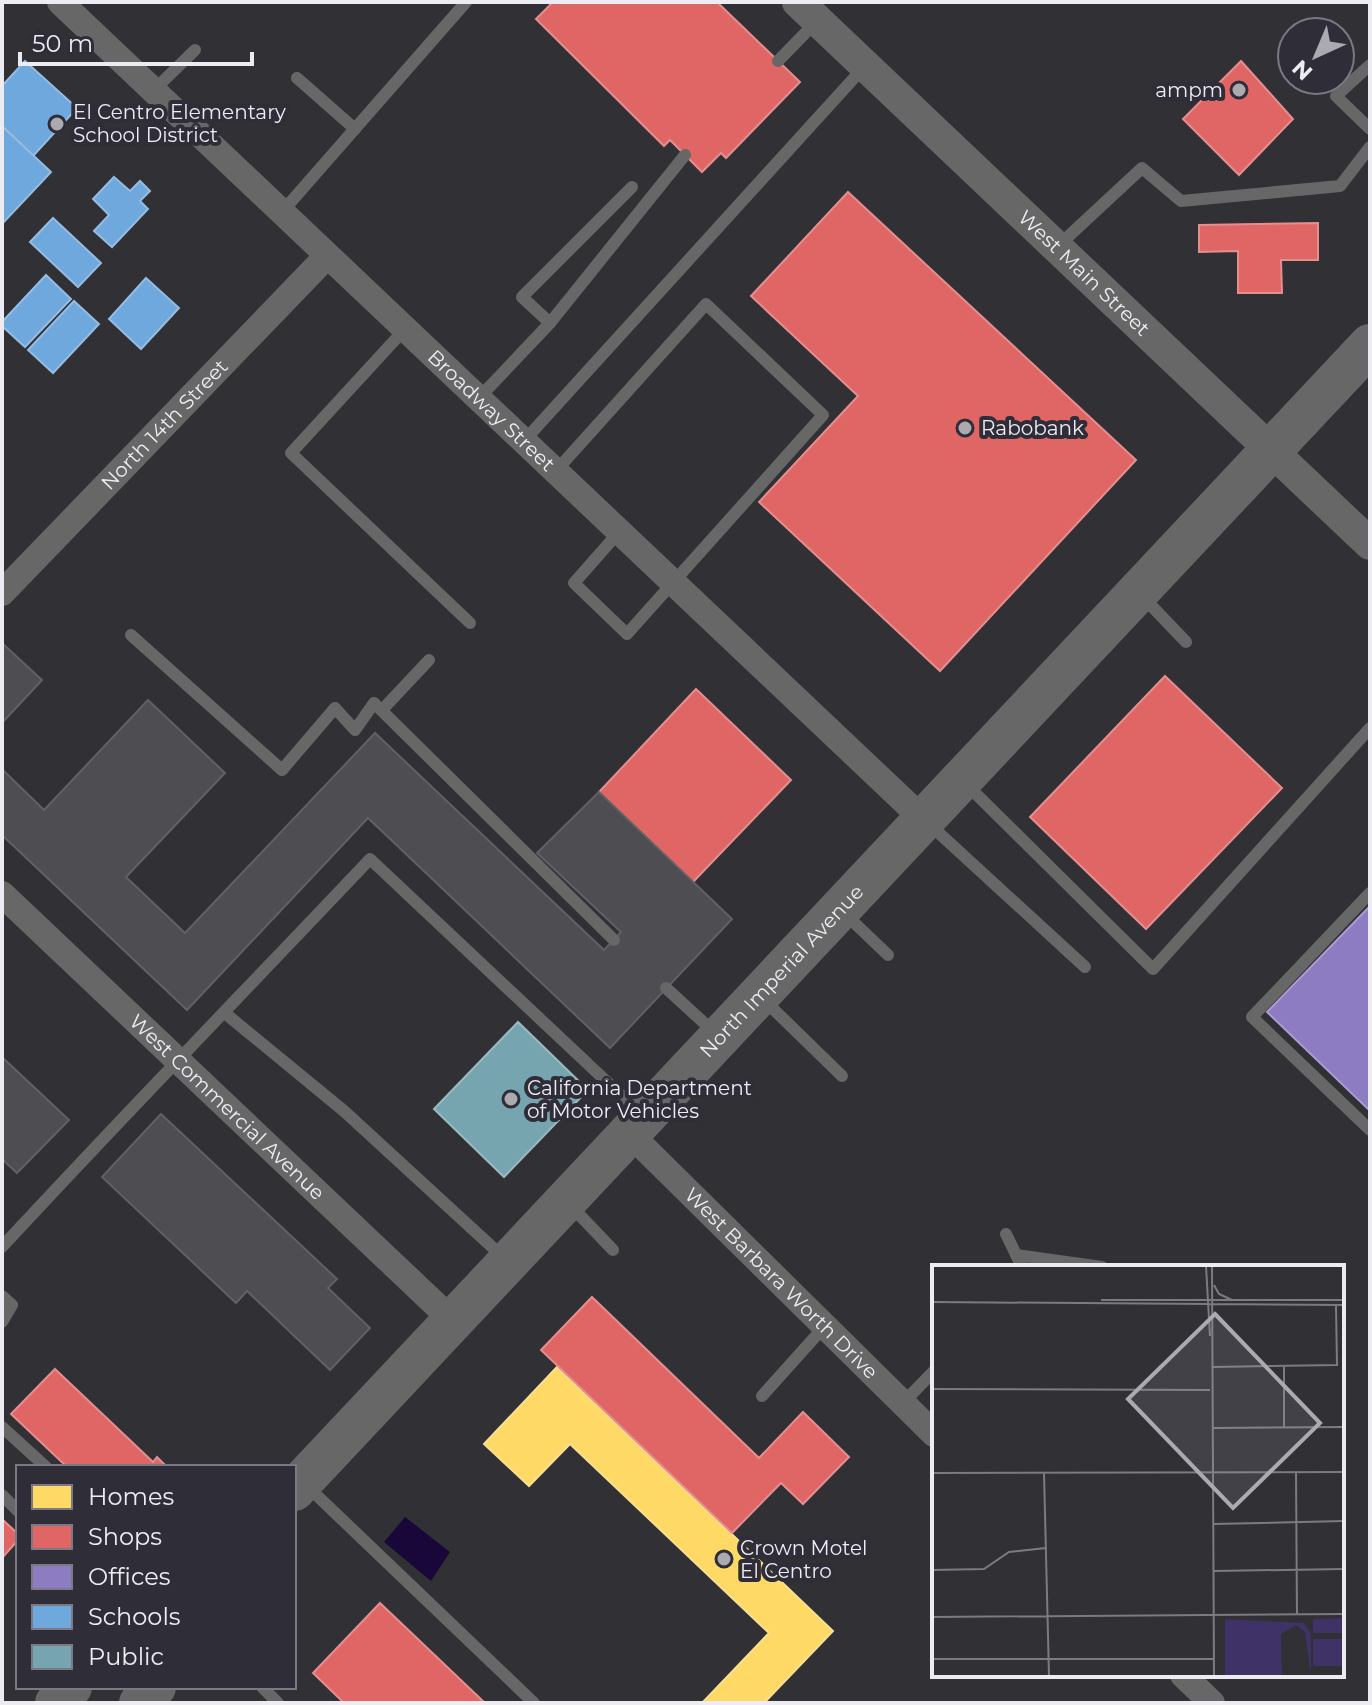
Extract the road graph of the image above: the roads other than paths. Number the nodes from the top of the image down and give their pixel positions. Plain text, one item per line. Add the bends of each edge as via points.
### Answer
1 (60, 2) edge
2 (466, 2) edge
3 (808, 11) edge
4 (195, 50) dead end
5 (778, 61) dead end
6 (1370, 65) edge
7 (865, 66) junction
8 (297, 78) dead end
9 (153, 91) junction
10 (355, 129) junction
11 (1370, 129) edge
12 (1370, 147) edge
13 (685, 155) dead end
14 (632, 187) dead end
15 (282, 212) junction
16 (1055, 248) junction
17 (327, 256) junction
18 (550, 323) junction
19 (405, 329) junction
20 (1370, 345) edge
21 (478, 399) junction
22 (523, 442) junction
23 (1270, 452) junction
24 (555, 472) junction
25 (619, 532) junction
26 (1370, 544) edge
27 (674, 584) junction
28 (1138, 592) junction
29 (2, 593) edge
30 (470, 623) dead end
31 (131, 635) dead end
32 (1186, 642) dead end
33 (429, 660) dead end
34 (382, 710) junction
35 (1370, 728) edge
36 (962, 780) junction
37 (924, 820) junction
38 (1370, 893) edge
39 (2, 894) edge
40 (840, 909) junction
41 (614, 940) dead end
42 (888, 955) dead end
43 (1085, 967) dead end
44 (666, 988) dead end
45 (759, 995) junction
46 (226, 1014) junction
47 (719, 1037) junction
48 (176, 1058) junction
49 (842, 1076) dead end
50 (637, 1125) junction
51 (1370, 1130) edge
52 (566, 1201) junction
53 (1006, 1234) dead end
54 (2, 1247) edge
55 (613, 1250) dead end
56 (509, 1261) junction
57 (1019, 1261) edge
58 (1074, 1265) edge
59 (5, 1298) edge
60 (453, 1321) junction
61 (2, 1322) edge
62 (824, 1327) junction
63 (932, 1373) edge
64 (762, 1396) dead end
65 (903, 1403) junction
66 (2, 1427) edge
67 (932, 1432) edge
68 (44, 1465) edge
69 (298, 1486) edge
70 (1185, 1677) edge
71 (534, 1703) edge
72 (1212, 1703) edge

1 - 9 street, Broadway Street
2 - 10 lane
3 - 5 lane
3 - 7 street, West Main Street
4 - 9 lane
6 - 11 lane via 1336,96
7 - 16 street, West Main Street
7 - 22 lane
8 - 10 lane
9 - 15 street, Broadway Street
10 - 15 lane
12 - 16 lane via 1340,186 1181,201 1142,168
13 - 18 lane
14 - 18 lane via 522,297
15 - 17 street, Broadway Street
16 - 23 street, West Main Street
17 - 19 street, Broadway Street
17 - 29 street, North 14th Street
18 - 21 lane
19 - 21 street, Broadway Street
19 - 30 lane via 291,453
20 - 23 highway, North Imperial Avenue
21 - 22 street, Broadway Street
22 - 24 street, Broadway Street
23 - 26 street, West Main Street
23 - 28 highway, North Imperial Avenue
24 - 25 street, Broadway Street
24 - 27 lane via 706,304 823,415
25 - 27 street, Broadway Street
25 - 27 lane via 574,583 627,634
27 - 37 street, Broadway Street
28 - 32 lane
28 - 36 highway, North Imperial Avenue
31 - 34 lane via 282,770 335,708 355,730 374,703
33 - 34 lane
34 - 41 lane
35 - 36 lane via 1153,969
36 - 37 highway, North Imperial Avenue
37 - 40 highway, North Imperial Avenue
37 - 43 lane
38 - 51 lane via 1252,1017
39 - 48 street, West Commercial Avenue
40 - 42 lane
40 - 45 highway, North Imperial Avenue
44 - 47 lane
45 - 47 highway, North Imperial Avenue
45 - 49 lane
46 - 48 lane
46 - 50 lane via 370,859
46 - 56 lane via 344,1111
47 - 50 highway, North Imperial Avenue
48 - 54 lane
48 - 60 street, West Commercial Avenue
50 - 52 highway, North Imperial Avenue
50 - 62 street, West Barbara Worth Drive
52 - 55 lane
52 - 56 highway, North Imperial Avenue
53 - 57 lane
56 - 60 highway, North Imperial Avenue
57 - 58 lane
59 - 61 lane
60 - 69 highway, North Imperial Avenue
62 - 64 lane
62 - 65 street, West Barbara Worth Drive
63 - 65 lane
65 - 67 street, West Barbara Worth Drive
66 - 68 lane
69 - 71 lane
70 - 72 street

